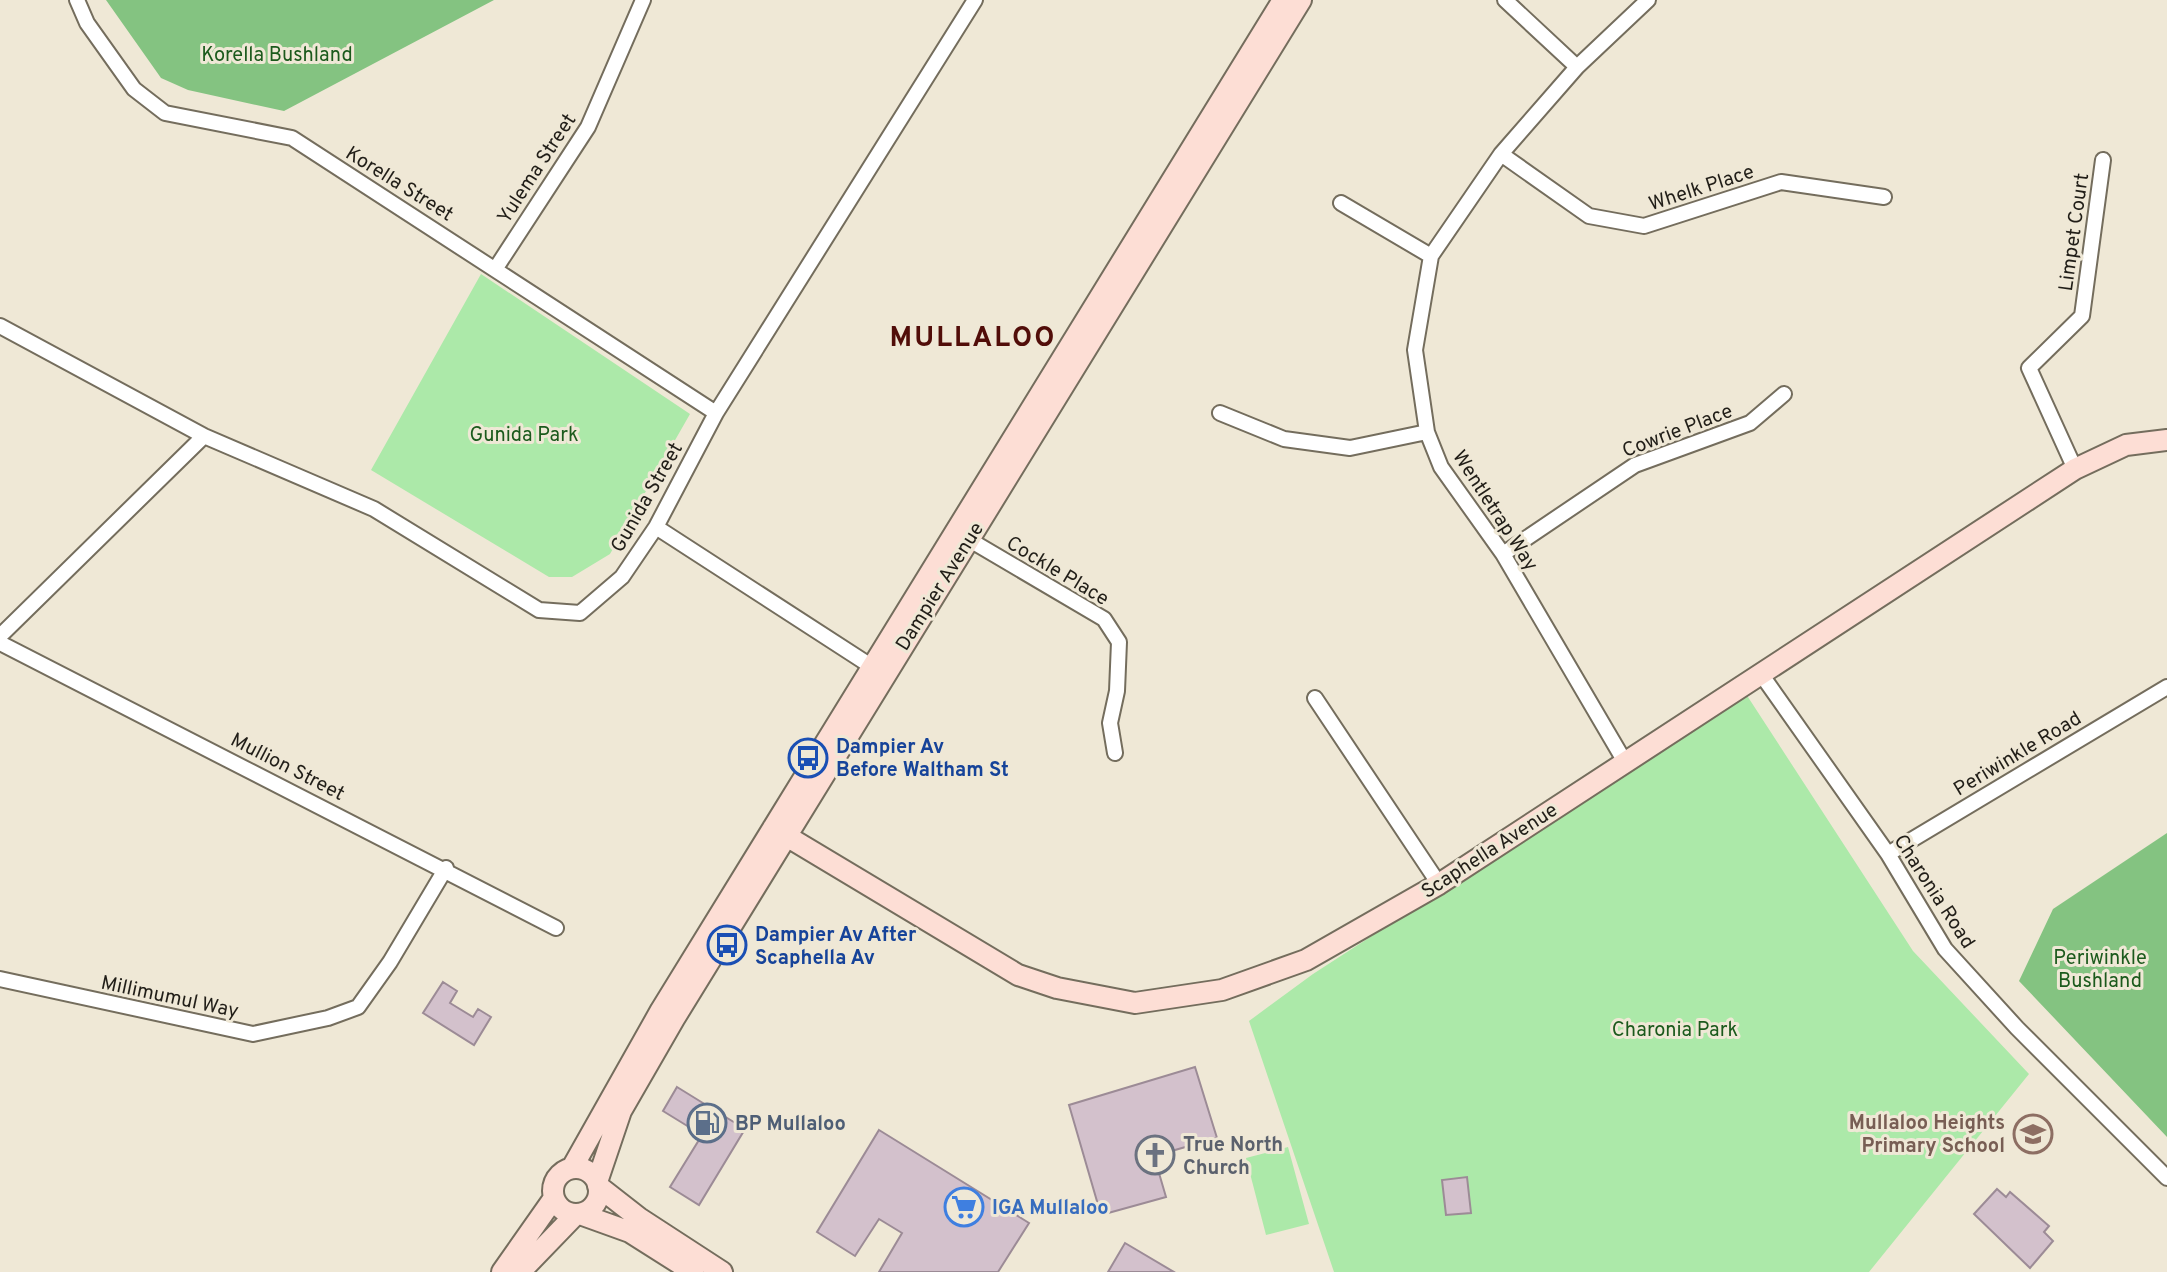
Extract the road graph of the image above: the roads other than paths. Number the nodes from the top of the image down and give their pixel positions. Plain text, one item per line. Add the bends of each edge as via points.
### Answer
1 (77, 0) edge
2 (643, 0) edge
3 (975, 0) edge
4 (1283, 0) edge
5 (1301, 0) edge
6 (1505, 0) edge
7 (1648, 0) edge
8 (1577, 67) junction
9 (1501, 154) junction
10 (2103, 160) dead end
11 (1884, 197) dead end
12 (1341, 203) dead end
13 (1431, 256) junction
14 (496, 268) junction
15 (0, 326) edge
16 (1784, 394) dead end
17 (716, 413) junction
18 (1220, 413) dead end
19 (1427, 432) junction
20 (204, 436) junction
21 (2167, 440) edge
22 (2075, 469) junction
23 (656, 527) junction
24 (962, 536) junction
25 (1503, 554) junction
26 (0, 636) edge
27 (0, 643) edge
28 (878, 671) junction
29 (1761, 674) junction
30 (2167, 687) edge
31 (1315, 698) dead end
32 (1115, 753) dead end
33 (1625, 762) junction
34 (779, 831) junction
35 (1888, 854) junction
36 (446, 868) junction
37 (1439, 884) junction
38 (556, 928) dead end
39 (0, 979) edge
40 (572, 1168) junction
41 (2167, 1178) edge
42 (598, 1184) junction
43 (554, 1198) junction
44 (578, 1214) junction
45 (502, 1272) edge
46 (520, 1272) edge
47 (693, 1272) edge
48 (722, 1272) edge

1 - 14 street, Korella Street via 134,89 165,113 292,138
2 - 14 street, Yulema Street via 588,127
3 - 17 street, Gunida Street
4 - 24 main road, Dampier Avenue
5 - 24 main road, Dampier Avenue
6 - 8 street
7 - 8 street, Wentletrap Way
8 - 9 street, Wentletrap Way
9 - 11 street, Whelk Place via 1589,216 1644,226 1781,182
9 - 13 street, Wentletrap Way
10 - 22 street, Limpet Court via 2082,316 2029,368
12 - 13 street
13 - 19 street, Wentletrap Way via 1415,350
14 - 17 street, Korella Street
15 - 20 street, Gunida Street
16 - 25 street, Cowrie Place via 1750,423 1635,465
17 - 23 street, Gunida Street
18 - 19 street via 1284,439 1350,448
19 - 25 street, Wentletrap Way via 1441,467
20 - 23 street, Gunida Street via 374,509 539,610 580,613 622,577
20 - 26 street
21 - 22 main road, Scaphella Avenue via 2126,445
22 - 29 main road, Scaphella Avenue
23 - 28 street
24 - 28 main road, Dampier Avenue
24 - 32 street, Cockle Place via 1104,619 1119,642 1110,723
25 - 33 street, Wentletrap Way
27 - 36 street, Mullion Street
28 - 34 main road, Dampier Avenue
29 - 33 main road, Scaphella Avenue
29 - 35 street, Charonia Road
30 - 35 street, Periwinkle Road
31 - 37 street
33 - 37 main road, Scaphella Avenue
34 - 37 main road, Scaphella Avenue via 1018,975 1135,1003 1222,990 1306,960
34 - 40 main road, Dampier Avenue via 661,1010
34 - 42 main road, Dampier Avenue via 621,1111
35 - 41 street, Charonia Road via 1945,949
36 - 38 street, Mullion Street
36 - 39 street, Millimumul Way via 358,1007 328,1018 253,1034
40 - 42 main road via 587,1171
40 - 43 main road via 556,1179
42 - 44 main road via 597,1200
42 - 48 main road
43 - 44 main road via 562,1210
43 - 45 main road
44 - 46 main road
44 - 47 main road via 630,1232

